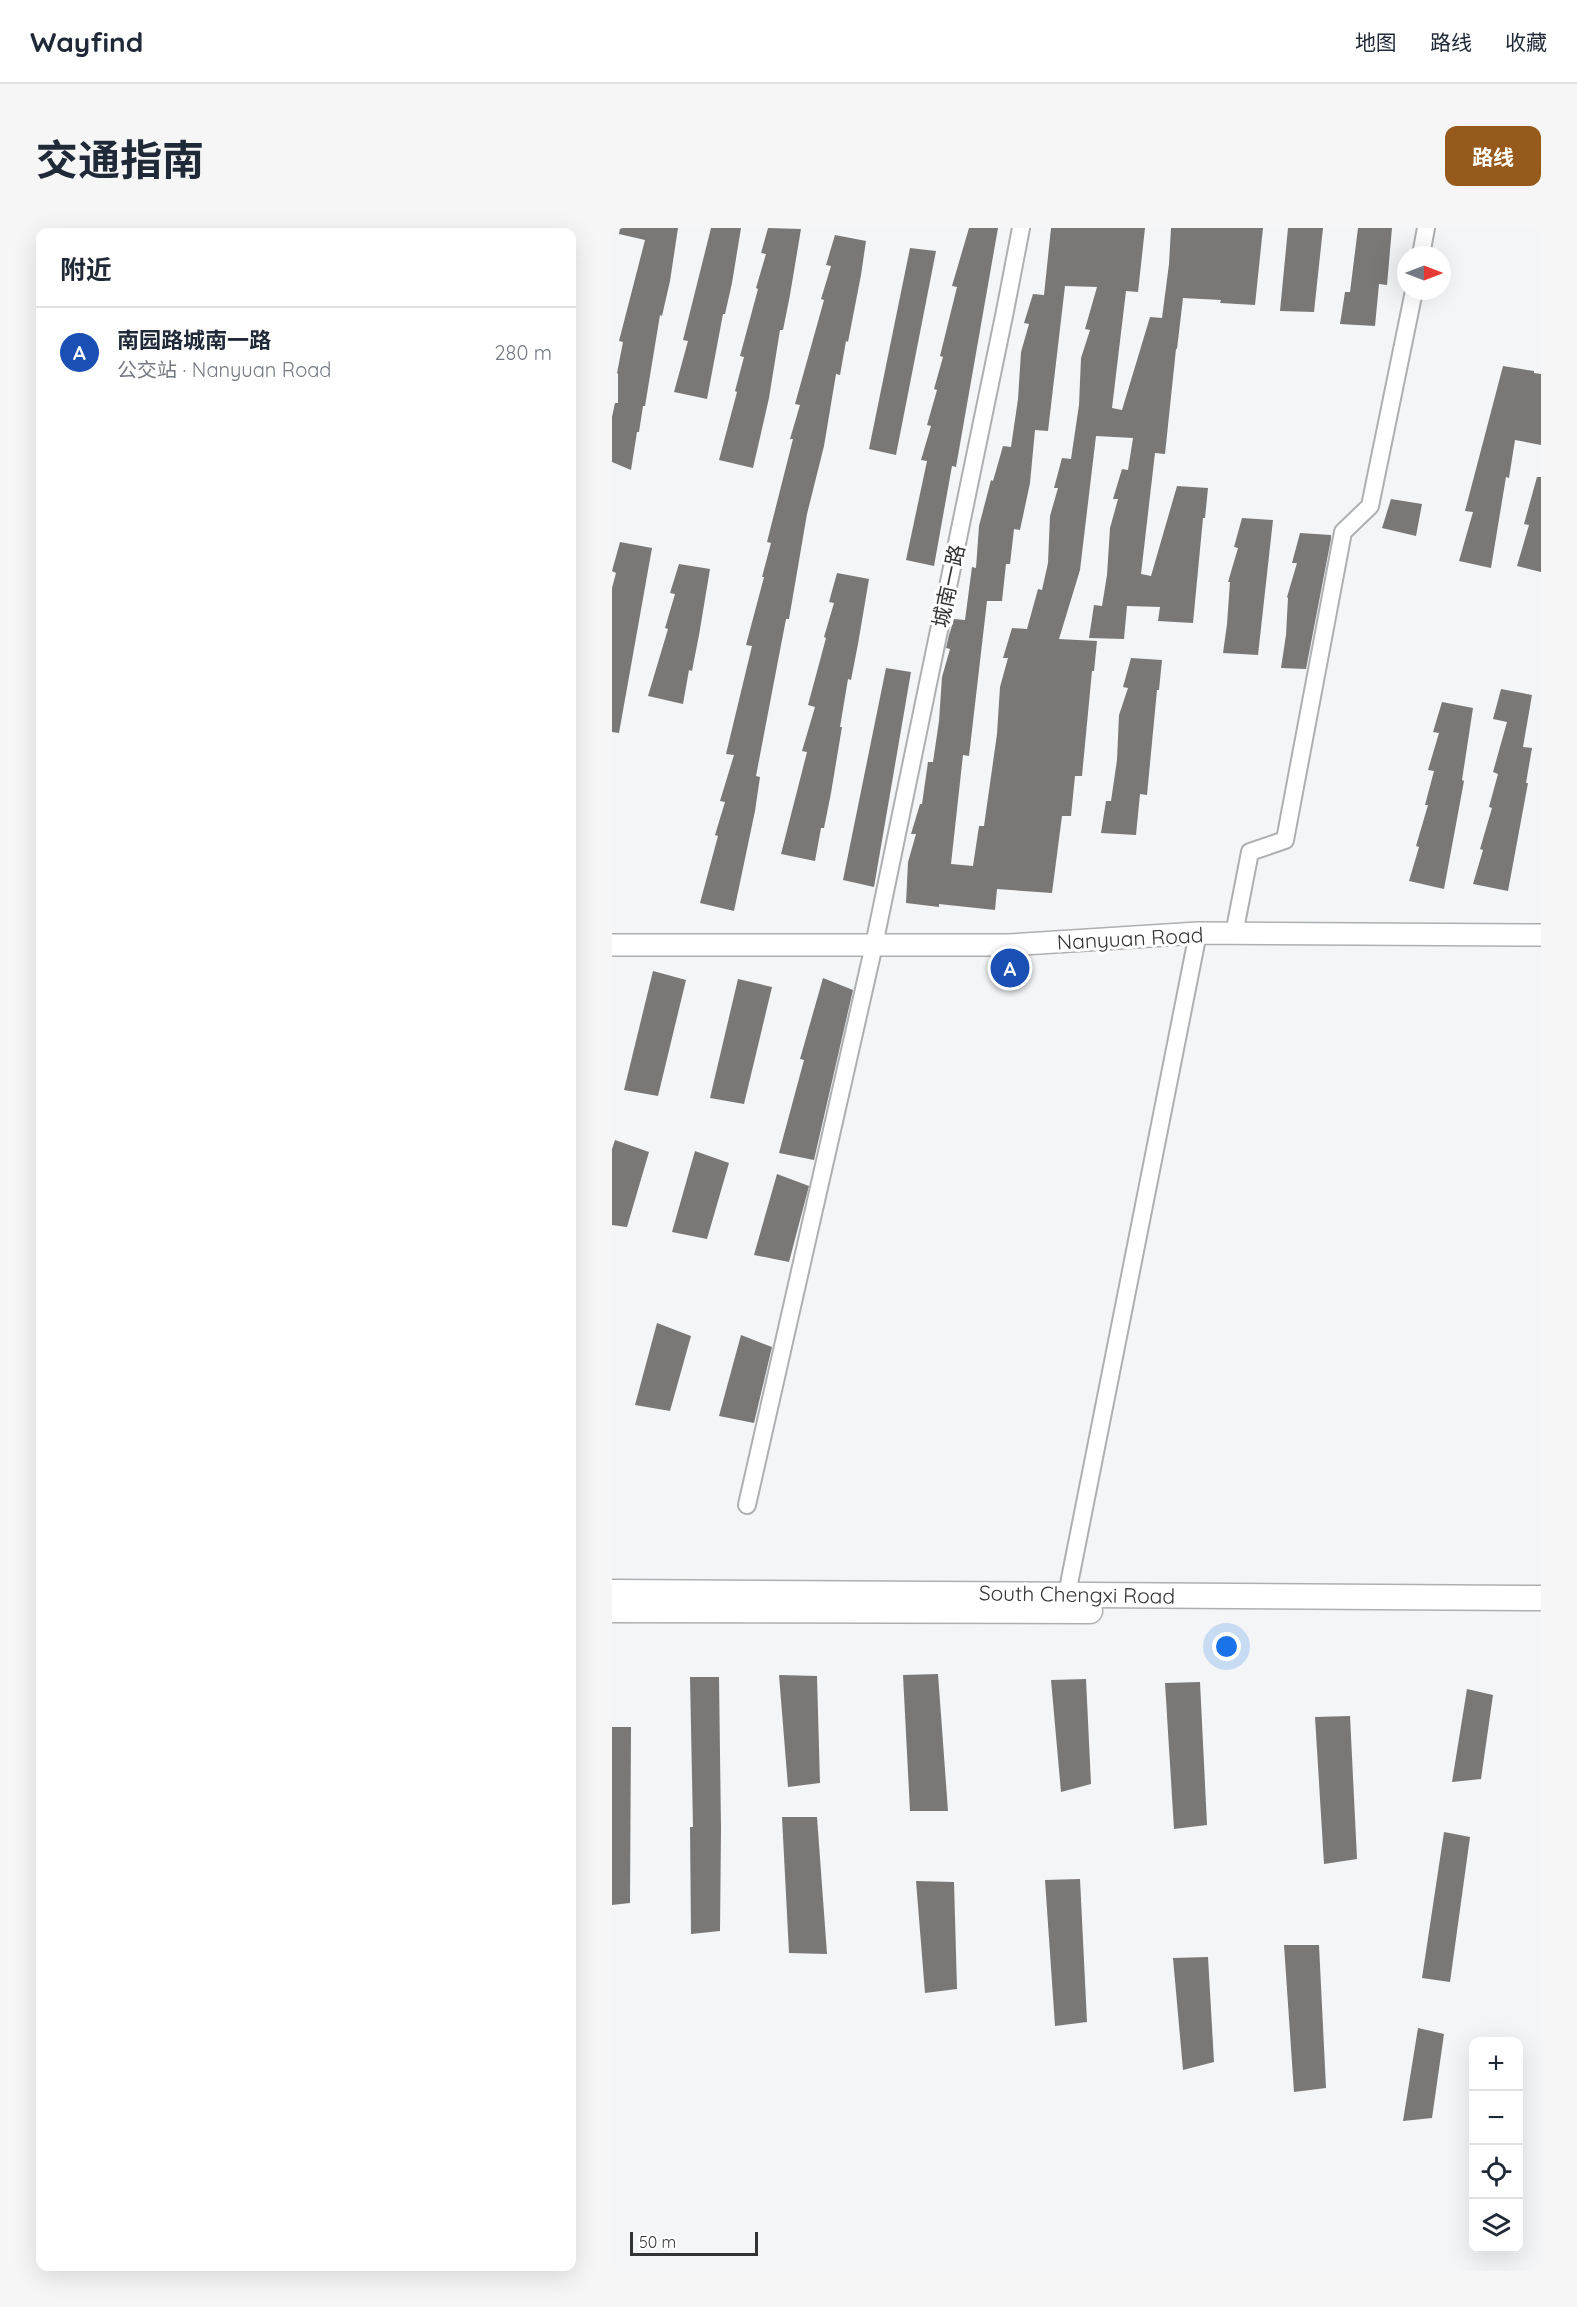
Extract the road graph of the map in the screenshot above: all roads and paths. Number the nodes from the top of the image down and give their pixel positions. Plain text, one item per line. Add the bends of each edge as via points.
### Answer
1 (1020, 228) edge
2 (1426, 228) edge
3 (1423, 246) edge
4 (1412, 300) edge
5 (1197, 933) junction
6 (1234, 934) junction
7 (1541, 935) edge
8 (612, 945) edge
9 (874, 945) junction
10 (747, 1505) dead end
11 (612, 1592) edge
12 (1067, 1594) junction
13 (1541, 1598) edge
14 (612, 1611) edge
15 (1541, 1614) edge

1 - 9 street, 城南一路
2 - 3 street
4 - 6 street via 1370,506 1343,532 1285,840 1250,852
5 - 6 street, Nanyuan Road
5 - 9 street, Nanyuan Road via 1009,945
5 - 12 street
6 - 7 street, Nanyuan Road
8 - 9 street, Nanyuan Road
9 - 10 street, 城南一路
11 - 12 main road, South Chengxi Road
12 - 13 main road, South Chengxi Road
14 - 15 main road, South Chengxi Road

